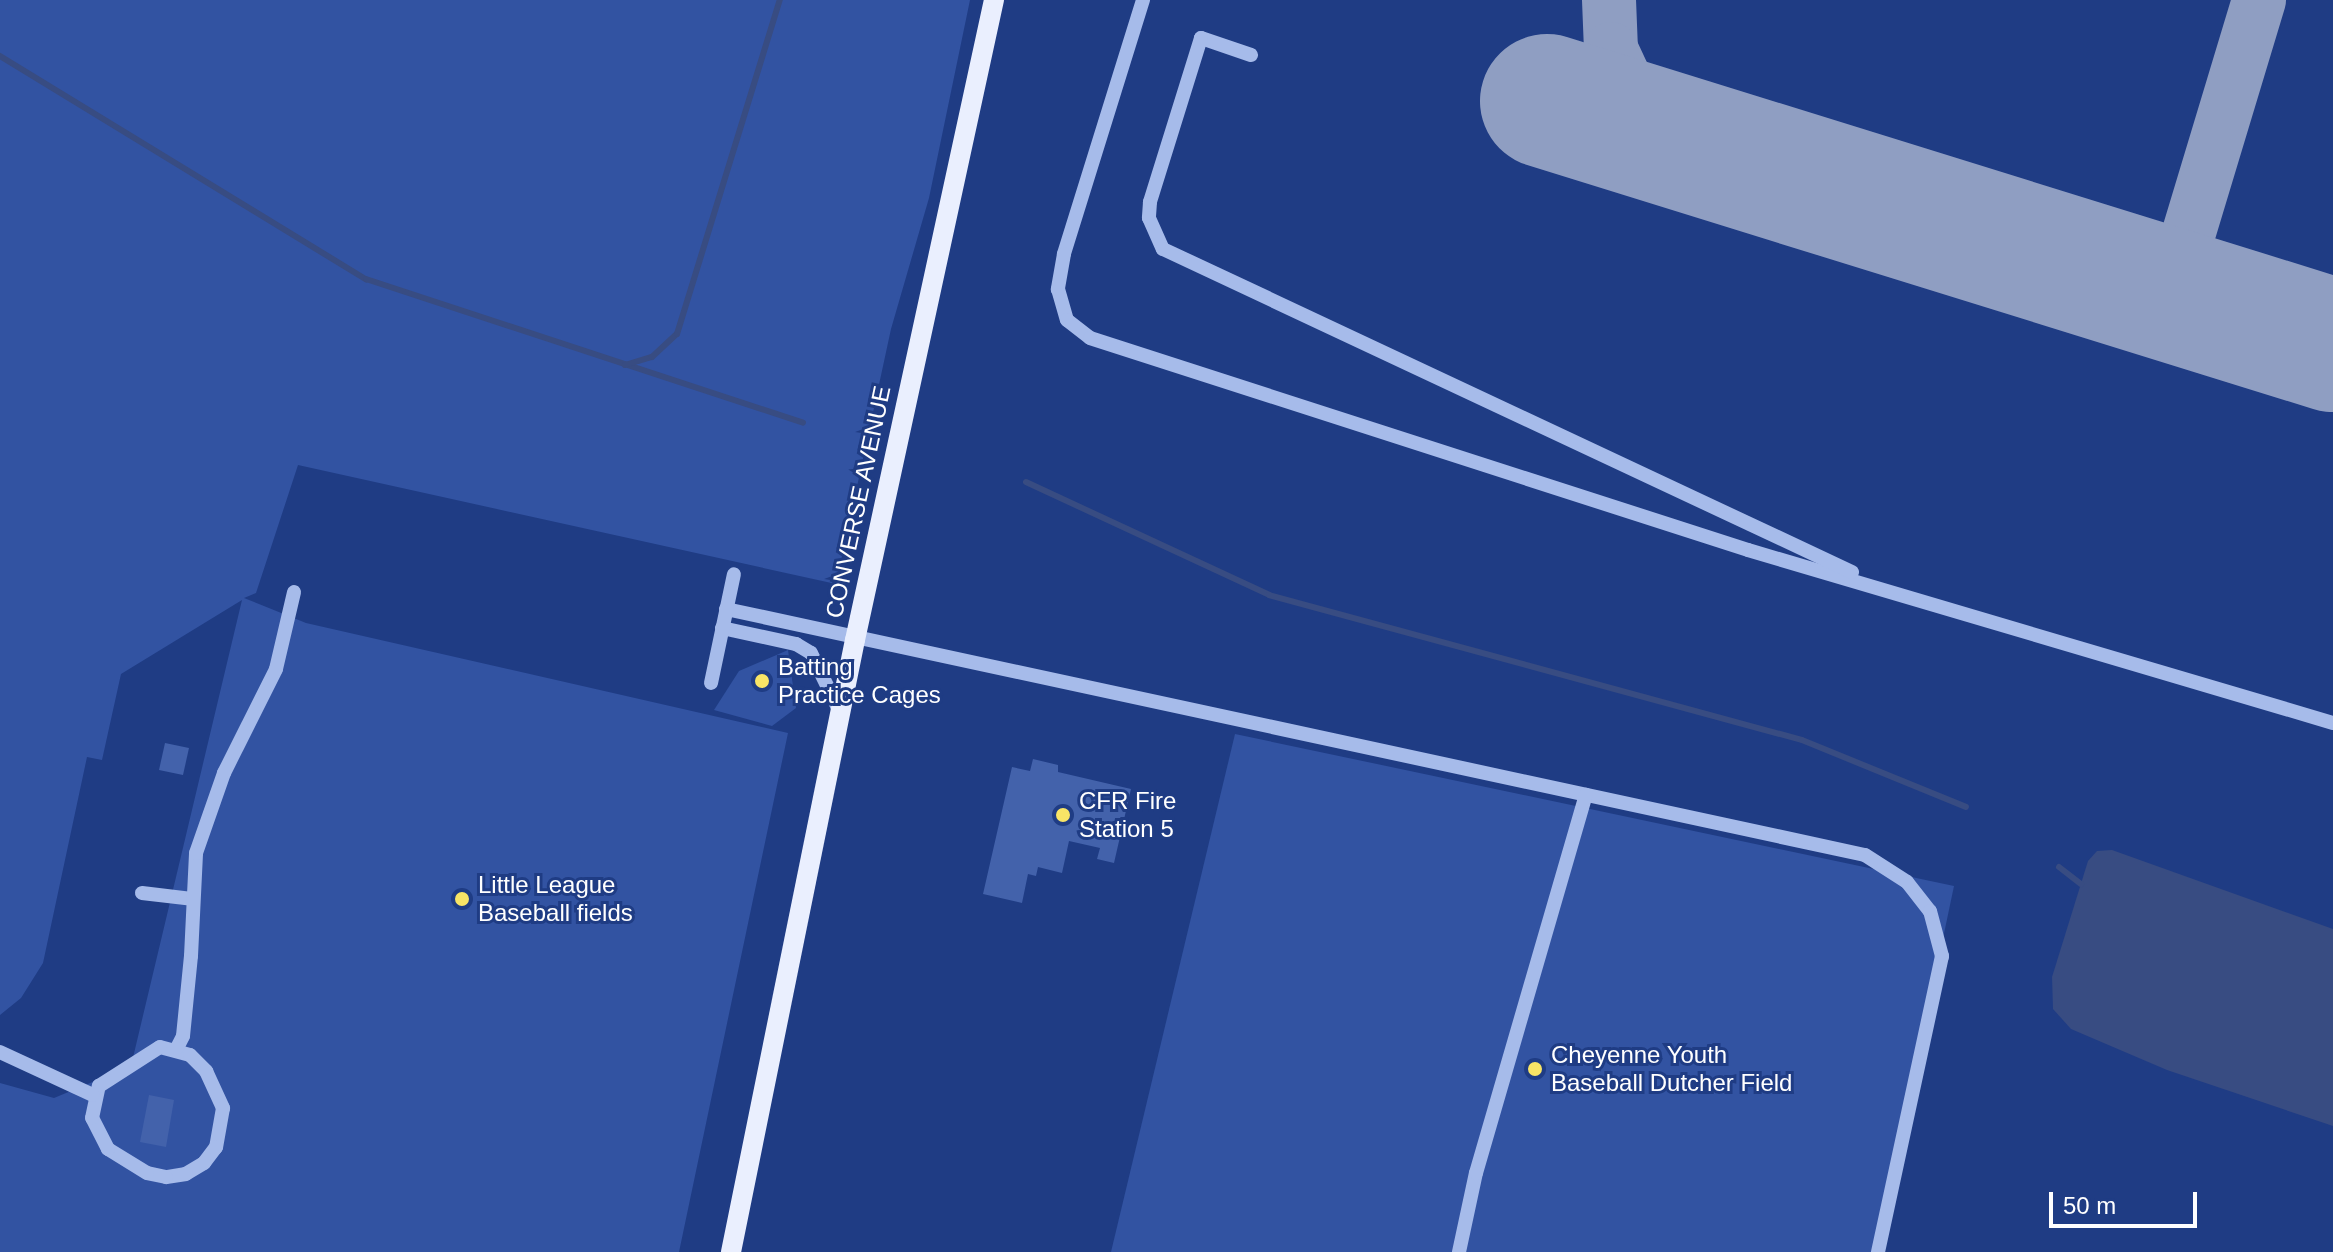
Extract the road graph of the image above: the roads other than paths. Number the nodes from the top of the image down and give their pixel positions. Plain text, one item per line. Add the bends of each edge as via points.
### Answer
1 (994, 0) edge
2 (1143, 0) edge
3 (1251, 55) dead end
4 (734, 574) dead end
5 (294, 592) dead end
6 (1896, 593) junction
7 (726, 609) junction
8 (722, 628) junction
9 (855, 640) junction
10 (711, 683) dead end
11 (840, 713) junction
12 (2333, 723) edge
13 (1586, 795) junction
14 (142, 893) dead end
15 (192, 899) junction
16 (177, 1048) junction
17 (0, 1052) edge
18 (93, 1095) junction
19 (731, 1252) edge
20 (1459, 1252) edge
21 (1878, 1252) edge

1 - 9 main road, CONVERSE AVENUE
2 - 6 lane via 1064,254 1059,305 1075,328 1130,354
3 - 6 lane via 1201,38 1150,202 1149,218 1163,249
4 - 7 lane
5 - 15 lane via 262,704 207,811
6 - 12 lane
7 - 8 lane
7 - 9 lane
8 - 10 lane
8 - 11 lane via 796,644 811,653
9 - 11 main road, CONVERSE AVENUE
9 - 13 lane
11 - 19 main road, CONVERSE AVENUE
13 - 20 lane via 1476,1173
13 - 21 lane via 1865,855 1907,882 1930,911 1942,956
14 - 15 lane
15 - 16 lane via 185,1009
16 - 18 lane via 147,1053 111,1075
16 - 18 lane via 206,1071 223,1108 216,1147 186,1174 147,1173 108,1149 94,1127
17 - 18 lane

